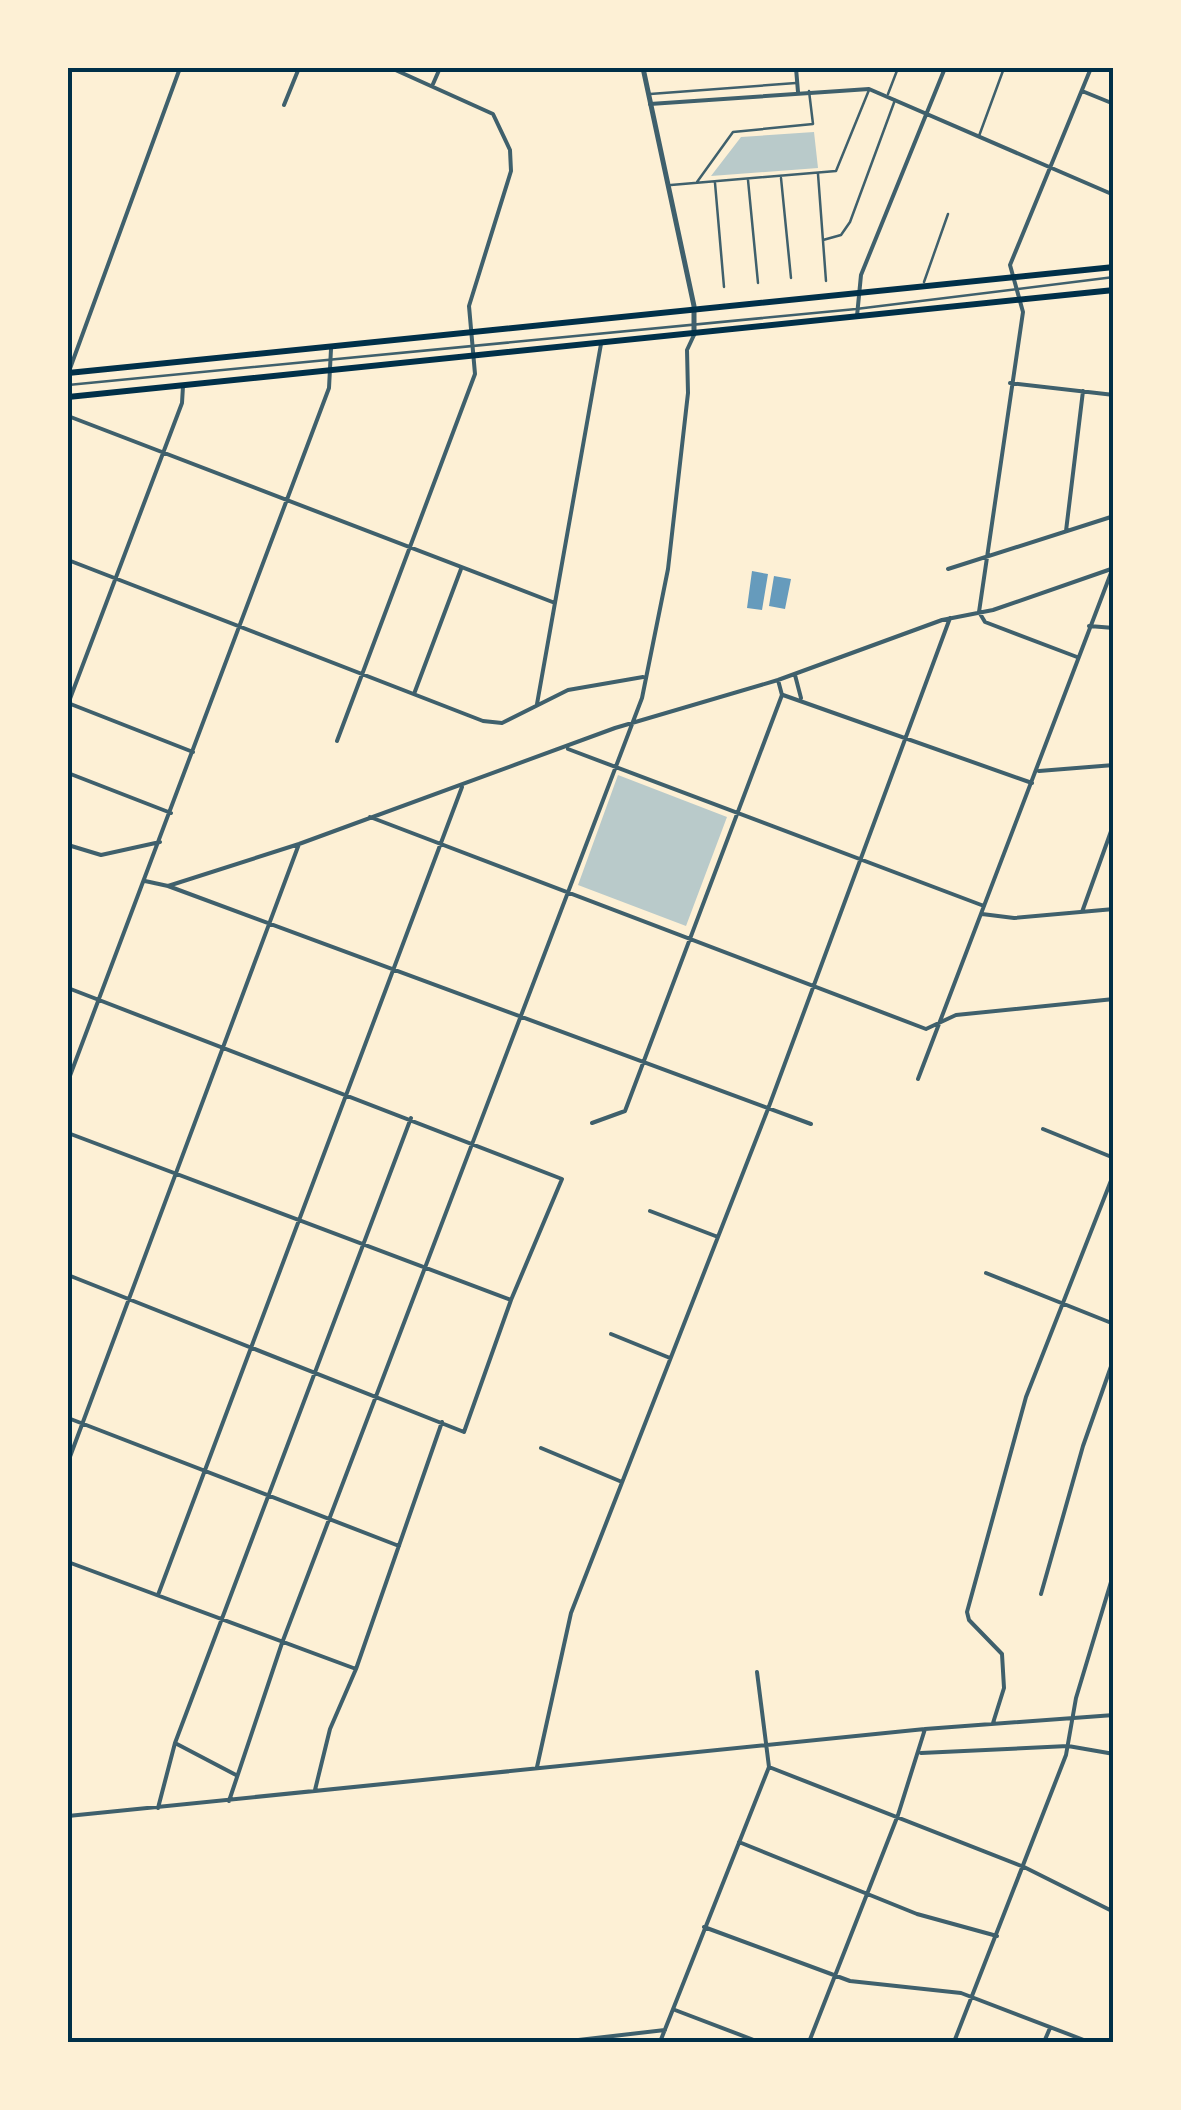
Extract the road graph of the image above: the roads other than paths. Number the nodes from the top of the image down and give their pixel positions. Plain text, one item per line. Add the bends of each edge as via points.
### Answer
1 (180, 68) edge
2 (299, 68) edge
3 (391, 68) edge
4 (440, 68) edge
5 (643, 68) edge
6 (796, 68) edge
7 (898, 68) edge
8 (945, 68) edge
9 (1004, 68) edge
10 (1091, 68) edge
11 (798, 83) junction
12 (432, 84) junction
13 (869, 89) junction
14 (1082, 90) junction
15 (809, 91) junction
16 (798, 92) junction
17 (648, 94) junction
18 (887, 95) junction
19 (895, 98) junction
20 (650, 104) junction
21 (1114, 104) edge
22 (284, 105) dead end
23 (927, 114) junction
24 (978, 138) junction
25 (1049, 167) junction
26 (818, 173) junction
27 (781, 176) junction
28 (748, 178) junction
29 (714, 182) junction
30 (696, 183) junction
31 (668, 185) junction
32 (1114, 195) edge
33 (948, 214) dead end
34 (823, 240) junction
35 (1114, 267) edge
36 (1114, 277) edge
37 (792, 278) dead end
38 (1012, 279) junction
39 (826, 282) dead end
40 (758, 283) dead end
41 (724, 288) dead end
42 (922, 288) junction
43 (1015, 288) junction
44 (1114, 290) edge
45 (856, 296) junction
46 (1020, 300) junction
47 (856, 309) junction
48 (694, 313) junction
49 (858, 318) junction
50 (694, 324) junction
51 (471, 334) junction
52 (694, 334) junction
53 (601, 343) junction
54 (475, 344) junction
55 (330, 346) junction
56 (476, 356) junction
57 (332, 359) junction
58 (331, 371) junction
59 (68, 373) edge
60 (1010, 383) junction
61 (68, 385) edge
62 (183, 386) junction
63 (1083, 391) junction
64 (1114, 395) edge
65 (68, 397) edge
66 (68, 416) edge
67 (162, 453) junction
68 (287, 502) junction
69 (1114, 516) edge
70 (1066, 531) junction
71 (410, 550) junction
72 (988, 555) junction
73 (68, 560) edge
74 (1113, 567) edge
75 (461, 568) junction
76 (948, 569) dead end
77 (116, 578) junction
78 (555, 603) junction
79 (978, 612) junction
80 (950, 618) junction
81 (241, 625) junction
82 (1090, 626) junction
83 (1114, 628) edge
84 (1078, 657) junction
85 (363, 672) junction
86 (795, 674) junction
87 (645, 677) junction
88 (778, 680) junction
89 (414, 694) junction
90 (782, 695) junction
91 (800, 698) junction
92 (68, 704) edge
93 (537, 704) junction
94 (629, 725) junction
95 (908, 738) junction
96 (337, 740) dead end
97 (568, 749) junction
98 (193, 752) junction
99 (1114, 765) edge
100 (614, 768) junction
101 (1037, 771) junction
102 (68, 773) edge
103 (1032, 783) junction
104 (462, 787) junction
105 (170, 813) junction
106 (736, 815) junction
107 (370, 817) junction
108 (1114, 824) edge
109 (160, 842) junction
110 (299, 844) junction
111 (68, 845) edge
112 (440, 847) junction
113 (861, 862) junction
114 (145, 881) junction
115 (168, 886) junction
116 (566, 892) junction
117 (985, 906) junction
118 (1114, 909) edge
119 (1082, 912) junction
120 (982, 914) junction
121 (269, 924) junction
122 (690, 938) junction
123 (394, 970) junction
124 (814, 986) junction
125 (68, 988) edge
126 (1114, 999) edge
127 (98, 1000) junction
128 (518, 1018) junction
129 (940, 1024) junction
130 (222, 1046) junction
131 (644, 1065) junction
132 (918, 1079) dead end
133 (68, 1081) edge
134 (346, 1094) junction
135 (768, 1110) junction
136 (411, 1118) junction
137 (592, 1123) dead end
138 (811, 1124) dead end
139 (1043, 1129) dead end
140 (68, 1133) edge
141 (472, 1144) junction
142 (1114, 1158) edge
143 (176, 1173) junction
144 (1114, 1173) edge
145 (650, 1211) dead end
146 (298, 1219) junction
147 (718, 1237) junction
148 (362, 1243) junction
149 (426, 1267) junction
150 (986, 1273) dead end
151 (68, 1275) edge
152 (129, 1298) junction
153 (511, 1300) junction
154 (1061, 1302) junction
155 (1114, 1324) edge
156 (611, 1334) dead end
157 (251, 1346) junction
158 (670, 1358) junction
159 (1114, 1358) edge
160 (314, 1370) junction
161 (377, 1395) junction
162 (68, 1418) edge
163 (442, 1422) junction
164 (82, 1424) junction
165 (540, 1448) dead end
166 (68, 1462) edge
167 (204, 1471) junction
168 (622, 1482) junction
169 (268, 1494) junction
170 (331, 1517) junction
171 (399, 1546) junction
172 (68, 1562) edge
173 (1114, 1572) edge
174 (1041, 1594) dead end
175 (158, 1595) junction
176 (221, 1620) junction
177 (282, 1643) junction
178 (356, 1669) junction
179 (757, 1672) dead end
180 (1114, 1715) edge
181 (1074, 1716) junction
182 (993, 1722) junction
183 (925, 1728) junction
184 (175, 1742) junction
185 (764, 1744) junction
186 (1068, 1746) junction
187 (921, 1753) junction
188 (1114, 1754) edge
189 (538, 1767) junction
190 (769, 1768) junction
191 (236, 1775) junction
192 (315, 1793) junction
193 (229, 1801) junction
194 (158, 1810) junction
195 (898, 1815) junction
196 (68, 1816) edge
197 (738, 1842) junction
198 (1024, 1866) junction
199 (866, 1895) junction
200 (1114, 1912) edge
201 (704, 1927) junction
202 (997, 1936) junction
203 (835, 1977) junction
204 (972, 1997) junction
205 (673, 2010) junction
206 (1050, 2028) junction
207 (665, 2030) junction
208 (561, 2042) edge
209 (660, 2042) edge
210 (759, 2042) edge
211 (809, 2042) edge
212 (954, 2042) edge
213 (1044, 2042) edge
214 (1089, 2042) edge

1 - 59 street
2 - 22 street
3 - 12 street
4 - 12 street
5 - 17 street
6 - 11 street
7 - 18 street
8 - 23 street
9 - 24 street
10 - 14 street
11 - 16 street
11 - 17 street
12 - 51 street via 493,114 510,150 507,194 469,306
13 - 15 street
13 - 18 street
13 - 26 street via 836,171
14 - 21 street
14 - 25 street
15 - 16 street
15 - 30 street via 813,124 733,132
16 - 20 street
17 - 20 street
18 - 19 street
19 - 23 street
19 - 34 street via 850,222 840,235
20 - 31 street
23 - 24 street
23 - 45 street
24 - 25 street
25 - 32 street
25 - 38 street via 1013,257
26 - 27 street
26 - 34 street
27 - 28 street
27 - 37 street
28 - 29 street
28 - 40 street
29 - 30 street
29 - 41 street
30 - 31 street
31 - 48 street
33 - 42 street
34 - 39 street
35 - 38 main road
36 - 43 street
38 - 42 main road
38 - 43 street
42 - 45 main road
43 - 46 street
43 - 47 street
44 - 46 main road
45 - 47 street
45 - 48 main road
46 - 49 main road
46 - 60 street
47 - 49 street
47 - 50 street
48 - 50 street
48 - 51 main road
49 - 52 main road
50 - 52 street
50 - 54 street
51 - 54 street
51 - 55 main road
52 - 53 main road
52 - 87 street via 687,350 668,569
53 - 56 main road
53 - 78 street
54 - 56 street
54 - 57 street
55 - 57 street
55 - 59 main road
56 - 58 main road
56 - 71 street
57 - 58 street
57 - 61 street
58 - 62 main road
58 - 68 street
60 - 63 street
60 - 72 street
62 - 65 main road
62 - 67 street
63 - 64 street
63 - 70 street
66 - 67 street
67 - 68 street
67 - 77 street
68 - 71 street
68 - 81 street
69 - 70 street
70 - 72 street
71 - 75 street
71 - 85 street
72 - 76 street
72 - 79 street
73 - 77 street
74 - 79 street
74 - 82 street
75 - 78 street
75 - 89 street
77 - 81 street
77 - 92 street
78 - 93 street
79 - 80 street
79 - 84 street via 984,622
80 - 86 street
80 - 95 street
81 - 85 street
81 - 98 street
82 - 83 street
82 - 84 street
84 - 101 street
85 - 89 street
85 - 96 street
86 - 88 street
86 - 91 street
87 - 93 street via 568,690
87 - 94 street
88 - 90 street
88 - 94 street
89 - 93 street via 493,723
90 - 91 street
90 - 106 street
91 - 95 street
92 - 98 street
94 - 97 street
94 - 100 street
95 - 103 street
95 - 113 street
97 - 100 street
97 - 104 street
98 - 105 street
99 - 101 street
100 - 106 street
100 - 116 street
101 - 103 street
102 - 105 street
103 - 117 street
104 - 107 street
104 - 112 street
105 - 109 street
106 - 113 street
106 - 122 street
107 - 110 street
107 - 112 street
108 - 119 street
109 - 111 street via 100,855
109 - 114 street
110 - 115 street
110 - 121 street
112 - 116 street
112 - 123 street
113 - 117 street
113 - 124 street
114 - 115 street
114 - 127 street
115 - 121 street
116 - 122 street
116 - 128 street
117 - 120 street
118 - 119 street
119 - 120 street
120 - 129 street
121 - 123 street
121 - 130 street
122 - 124 street
122 - 131 street
123 - 128 street
123 - 134 street
124 - 129 street via 926,1029
124 - 135 street
125 - 127 street
126 - 129 street via 956,1015
127 - 130 street
127 - 133 street
128 - 131 street
128 - 141 street
129 - 132 street
130 - 134 street
130 - 143 street
131 - 135 street
131 - 137 street via 622,1115
134 - 136 street
134 - 146 street
135 - 138 street
135 - 147 street
136 - 141 street
136 - 148 street
139 - 142 street
140 - 143 street
141 - 149 street
141 - 153 street via 562,1179
143 - 146 street
143 - 152 street
144 - 154 street
145 - 147 street
146 - 148 street
146 - 157 street
147 - 158 street
148 - 149 street
148 - 160 street
149 - 153 street
149 - 161 street
150 - 154 street
151 - 152 street
152 - 157 street
152 - 164 street
153 - 163 street via 464,1432
154 - 155 street
154 - 182 street via 1020,1416 967,1612 1002,1654 1004,1688
156 - 158 street
157 - 160 street
157 - 167 street
158 - 168 street
159 - 174 street
160 - 161 street
160 - 169 street
161 - 163 street
161 - 170 street
162 - 164 street
163 - 171 street
164 - 166 street
164 - 167 street
165 - 168 street
167 - 169 street
167 - 175 street
168 - 189 street via 566,1628
169 - 170 street
169 - 176 street
170 - 171 street
170 - 177 street
171 - 178 street
172 - 175 street
173 - 181 street
175 - 176 street
176 - 177 street
176 - 184 street
177 - 178 street
177 - 191 street
178 - 192 street via 330,1729
179 - 185 street
180 - 181 street
181 - 182 street
181 - 186 street
182 - 183 street
183 - 185 street
183 - 187 street
184 - 191 street
184 - 194 street
185 - 189 street
185 - 190 street
186 - 187 street
186 - 188 street
186 - 198 street
187 - 195 street
189 - 192 street
190 - 195 street
190 - 197 street
191 - 193 street
192 - 193 street
193 - 194 street
194 - 196 street
195 - 198 street
195 - 199 street
197 - 199 street
197 - 201 street
198 - 200 street
198 - 202 street
199 - 202 street
199 - 203 street
201 - 203 street
201 - 205 street
202 - 204 street
203 - 204 street
203 - 211 street
204 - 206 street
204 - 212 street
205 - 207 street
205 - 210 street
206 - 213 street
206 - 214 street
207 - 208 street
207 - 209 street

